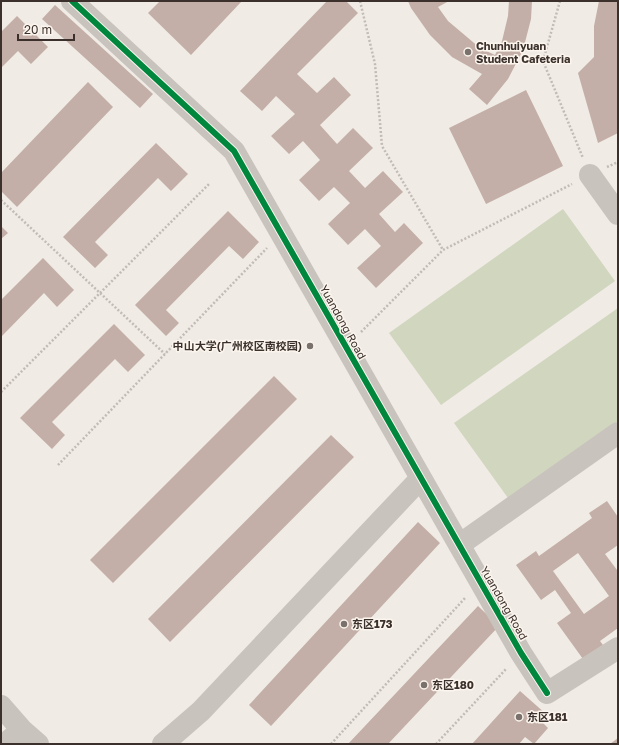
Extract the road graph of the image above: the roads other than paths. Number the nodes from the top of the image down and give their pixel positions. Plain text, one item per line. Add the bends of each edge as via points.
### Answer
1 (72, 1) edge
2 (590, 175) road end
3 (618, 214) edge
4 (618, 434) edge
5 (421, 478) junction
6 (459, 545) junction
7 (618, 648) edge
8 (1, 706) edge
9 (22, 730) junction
10 (5, 744) edge
11 (38, 744) edge
12 (163, 744) edge

1 - 5 street, Yuandong Road via 234,151
2 - 3 street
4 - 6 street
5 - 6 street, Yuandong Road
5 - 12 street via 201,711
6 - 7 street, Yuandong Road via 547,693
8 - 9 street
9 - 10 street
9 - 11 street

